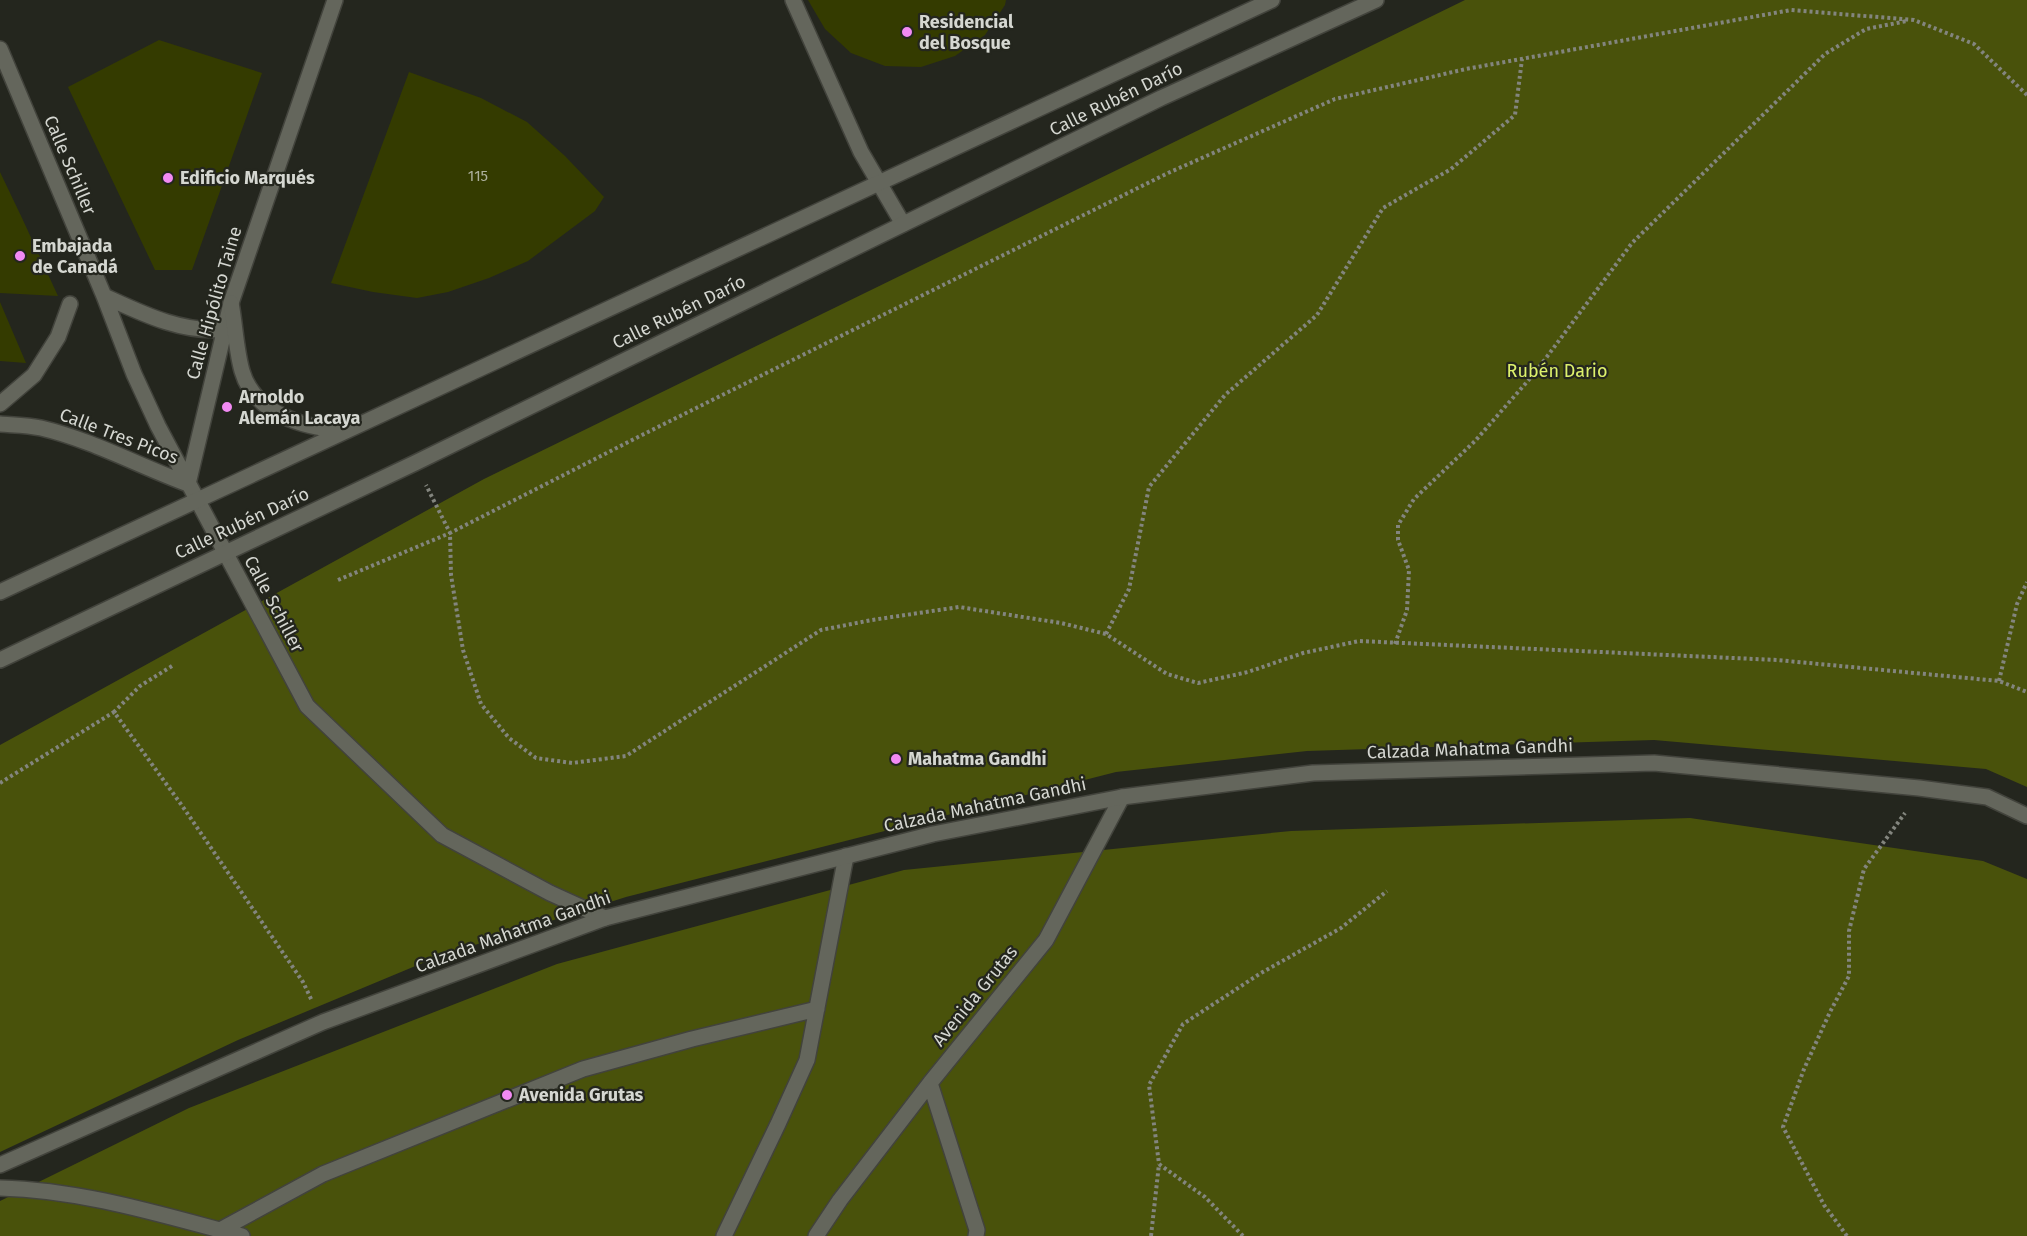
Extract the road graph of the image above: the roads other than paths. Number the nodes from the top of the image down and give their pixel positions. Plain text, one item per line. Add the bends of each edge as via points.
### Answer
1 (335, 0) edge
2 (793, 0) edge
3 (1272, 0) edge
4 (1376, 0) edge
5 (0, 49) edge
6 (880, 182) junction
7 (903, 224) junction
8 (104, 296) junction
9 (231, 303) junction
10 (70, 304) dead end
11 (225, 328) junction
12 (0, 404) edge
13 (0, 424) edge
14 (345, 430) junction
15 (188, 483) junction
16 (197, 500) junction
17 (225, 553) junction
18 (0, 592) edge
19 (0, 660) edge
20 (1122, 797) junction
21 (2027, 816) edge
22 (846, 856) junction
23 (605, 918) junction
24 (817, 1009) junction
25 (930, 1083) junction
26 (0, 1165) edge
27 (0, 1188) edge
28 (220, 1230) junction
29 (242, 1236) edge
30 (724, 1236) edge
31 (816, 1236) edge
32 (975, 1236) edge

1 - 9 street, Calle Hipólito Taine
2 - 6 street via 861,152
3 - 6 street, Calle Rubén Darío
4 - 7 street, Calle Rubén Darío via 1161,98
5 - 8 street, Calle Schiller
6 - 7 street
6 - 14 street, Calle Rubén Darío
7 - 17 street, Calle Rubén Darío
8 - 11 street via 174,324 211,330
8 - 15 street, Calle Schiller via 134,374
9 - 11 street, Calle Hipólito Taine
9 - 14 street via 242,373 255,395 288,419
10 - 12 street via 58,337 34,375
11 - 15 street, Calle Hipólito Taine
13 - 15 street, Calle Tres Picos via 60,433
14 - 16 street, Calle Rubén Darío
15 - 16 street, Calle Schiller
16 - 17 street, Calle Schiller
16 - 18 street, Calle Rubén Darío
17 - 19 street, Calle Rubén Darío
17 - 23 street, Calle Schiller via 307,706 442,835
20 - 21 street, Calzada Mahatma Gandhi via 1313,773 1654,764 1987,797
20 - 22 street, Calzada Mahatma Gandhi via 933,834
20 - 25 street, Avenida Grutas via 1046,940
22 - 23 street, Calzada Mahatma Gandhi
22 - 24 street
23 - 26 street, Calzada Mahatma Gandhi via 322,1022
24 - 28 street via 583,1069 322,1174
24 - 30 street via 807,1060
25 - 31 street, Avenida Grutas
25 - 32 street via 977,1230
27 - 28 street via 102,1199
28 - 29 street

